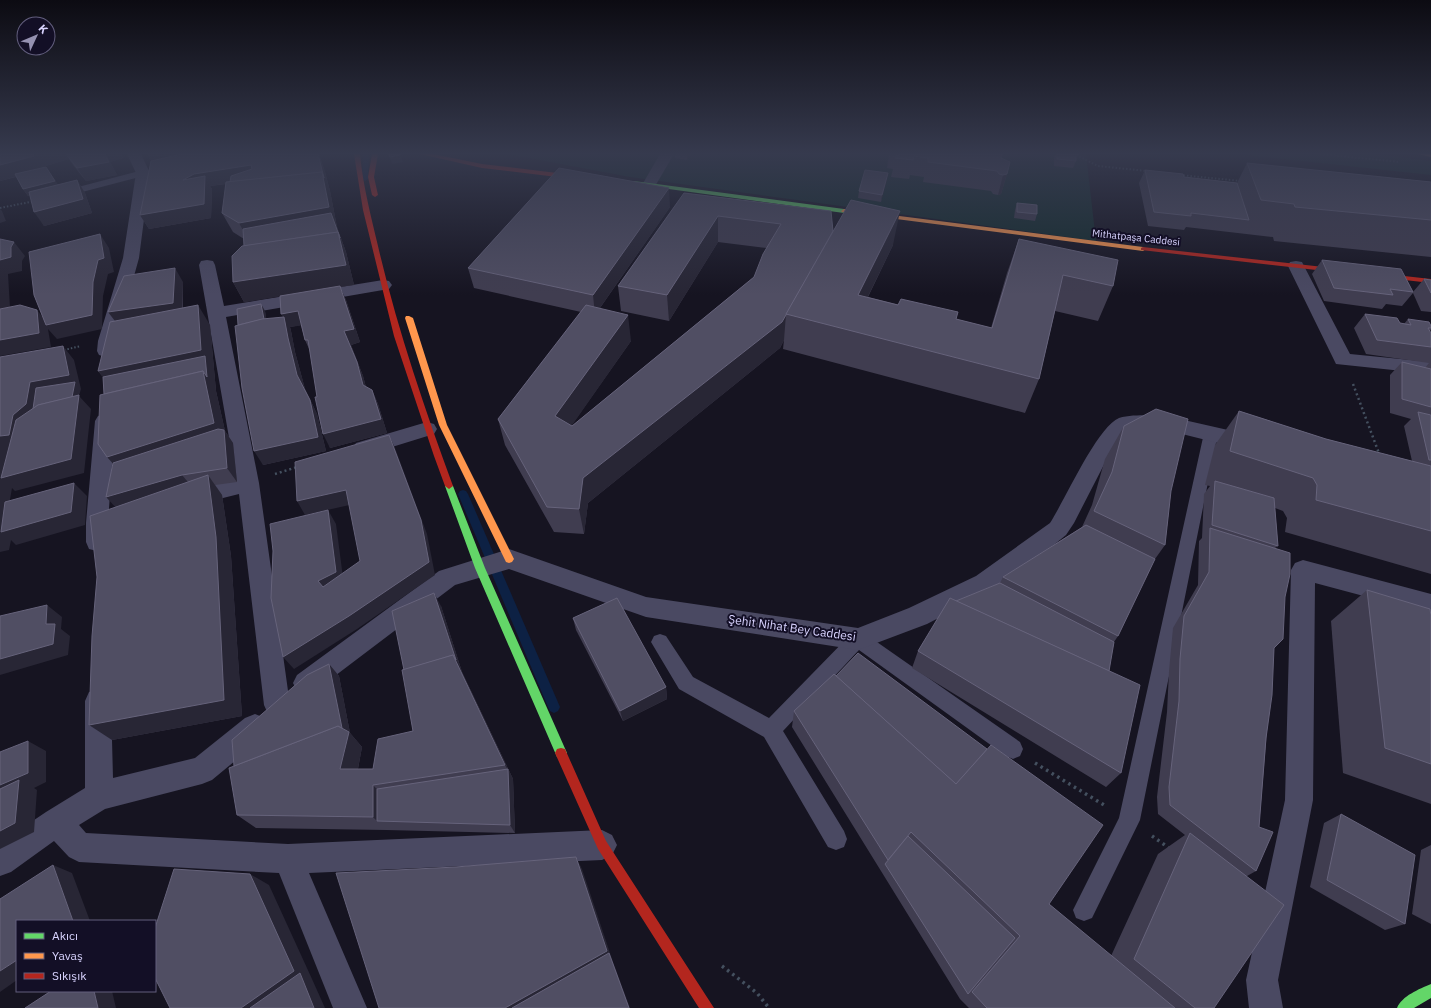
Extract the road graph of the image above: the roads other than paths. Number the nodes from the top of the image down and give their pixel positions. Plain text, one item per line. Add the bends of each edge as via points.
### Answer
1 (144, 201) edge
2 (363, 201) edge
3 (377, 201) edge
4 (770, 201) edge
5 (378, 207) dead end
6 (207, 264) dead end
7 (1296, 266) junction
8 (1431, 281) edge
9 (383, 285) junction
10 (406, 308) dead end
11 (215, 313) junction
12 (1431, 368) edge
13 (106, 370) edge
14 (106, 400) edge
15 (427, 429) junction
16 (1211, 433) junction
17 (1273, 449) edge
18 (346, 453) edge
19 (248, 483) junction
20 (172, 503) edge
21 (120, 517) edge
22 (97, 523) junction
23 (97, 562) edge
24 (493, 564) junction
25 (1431, 604) edge
26 (858, 639) junction
27 (660, 642) dead end
28 (98, 679) edge
29 (277, 704) junction
30 (771, 730) junction
31 (1013, 749) dead end
32 (98, 796) junction
33 (56, 822) junction
34 (836, 839) dead end
35 (602, 845) junction
36 (288, 859) junction
37 (0, 861) edge
38 (1084, 910) dead end
39 (1431, 991) edge
40 (350, 1008) edge
41 (707, 1008) edge
42 (1266, 1008) edge
43 (1404, 1008) edge

1 - 13 street via 131,258 106,341
2 - 9 street
3 - 5 street
4 - 7 street, Mithatpaşa Caddesi via 1087,243
6 - 11 street
7 - 8 street, Mithatpaşa Caddesi
7 - 12 street via 1343,360
9 - 11 street
9 - 15 street
10 - 24 street via 443,425
11 - 19 street
14 - 22 street
15 - 18 street
15 - 24 street
16 - 17 street, Şehit Nihat Bey Caddesi
16 - 26 street, Şehit Nihat Bey Caddesi via 1162,422 1124,424 1103,446 1066,517 1058,529 1047,538 984,583 918,616
16 - 38 lane via 1129,820
19 - 20 street
19 - 29 street
21 - 22 street
22 - 23 street
24 - 26 street, Şehit Nihat Bey Caddesi via 646,607
24 - 29 street via 447,578
24 - 35 street
25 - 42 street via 1303,570 1299,800 1262,980
26 - 30 lane
26 - 31 lane
27 - 30 lane via 686,683
28 - 32 street
29 - 32 street via 250,732 202,770
30 - 34 lane
32 - 33 street
33 - 36 street via 79,847
33 - 37 street
35 - 36 street
35 - 41 street
36 - 40 street
39 - 43 street via 1412,1000

